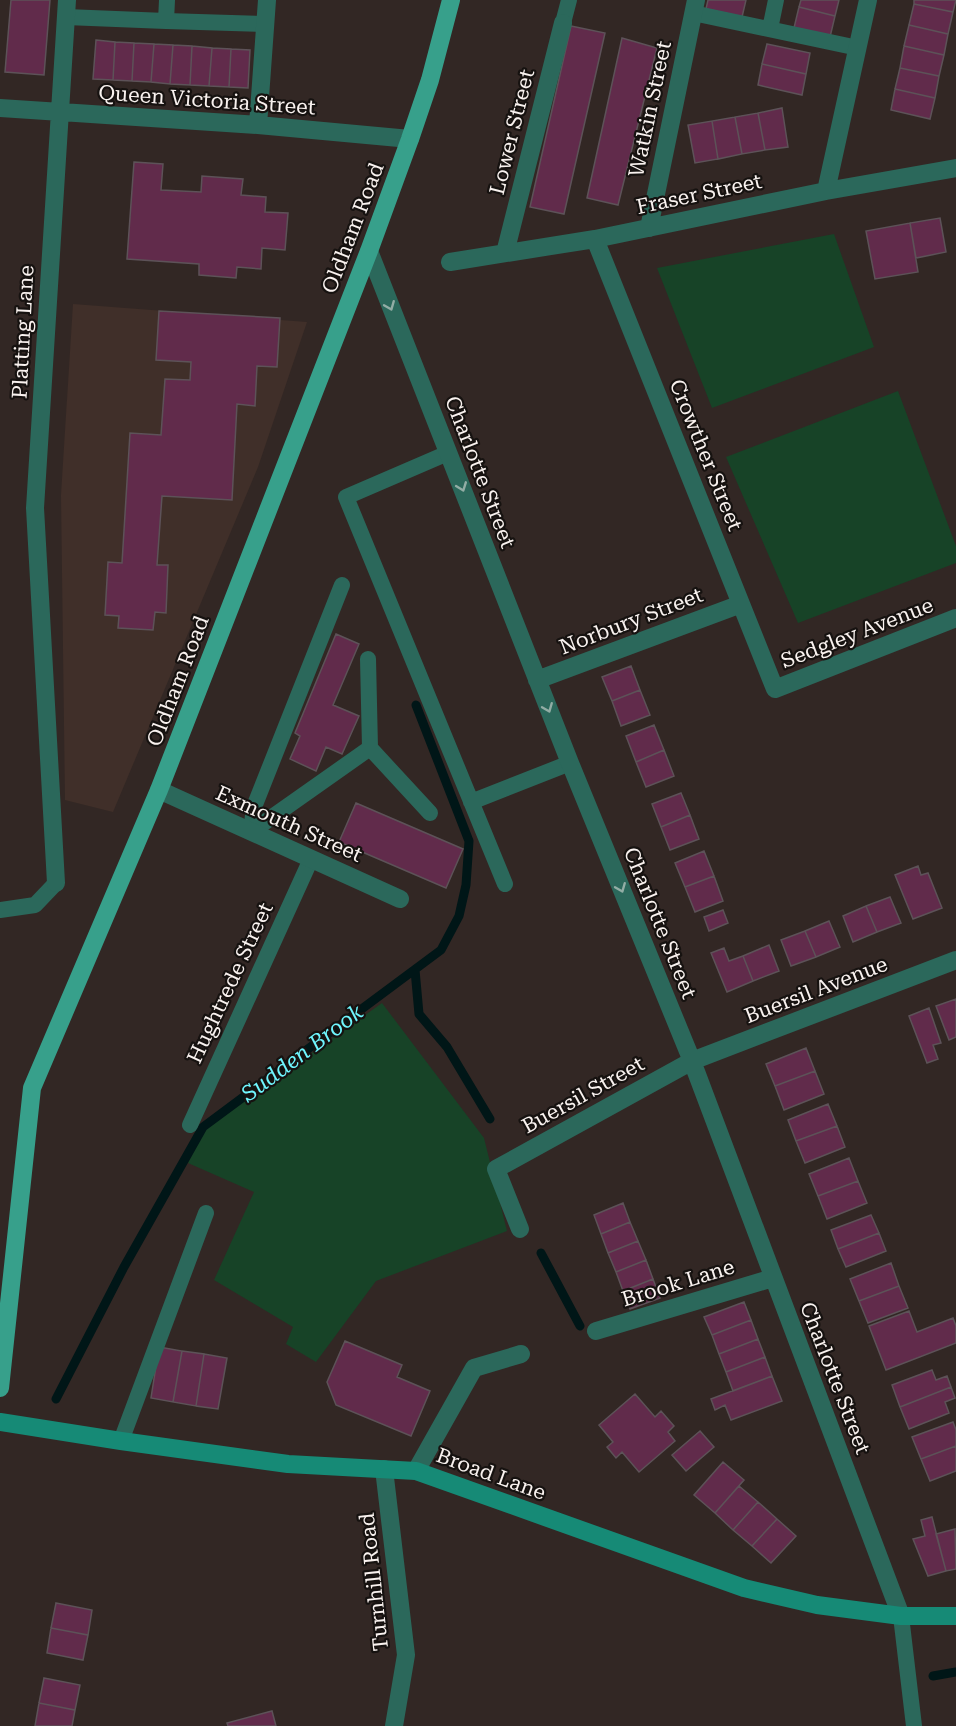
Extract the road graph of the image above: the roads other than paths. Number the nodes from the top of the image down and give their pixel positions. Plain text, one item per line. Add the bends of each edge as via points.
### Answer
1 (167, 0) edge
2 (267, 0) edge
3 (450, 0) edge
4 (569, 0) edge
5 (776, 0) edge
6 (868, 0) edge
7 (694, 6) edge
8 (67, 9) edge
9 (166, 21) junction
10 (563, 23) joint
11 (265, 24) junction
12 (770, 29) junction
13 (858, 48) junction
14 (0, 108) edge
15 (59, 112) junction
16 (258, 124) junction
17 (410, 139) junction
18 (956, 168) edge
19 (826, 191) junction
20 (649, 228) junction
21 (595, 239) junction
22 (369, 251) junction
23 (505, 253) junction
24 (450, 262) dead end
25 (448, 453) junction
26 (342, 585) dead end
27 (741, 604) junction
28 (956, 618) edge
29 (368, 659) dead end
30 (537, 680) junction
31 (775, 689) joint
32 (370, 748) junction
33 (570, 763) junction
34 (159, 790) junction
35 (471, 802) junction
36 (430, 813) dead end
37 (251, 832) junction
38 (311, 859) junction
39 (56, 883) joint
40 (505, 884) dead end
41 (400, 899) dead end
42 (0, 910) edge
43 (956, 960) edge
44 (692, 1061) junction
45 (189, 1125) dead end
46 (206, 1214) dead end
47 (520, 1229) dead end
48 (773, 1278) junction
49 (596, 1331) dead end
50 (521, 1354) dead end
51 (0, 1388) edge
52 (0, 1422) edge
53 (121, 1442) junction
54 (384, 1469) junction
55 (416, 1471) junction
56 (901, 1616) junction
57 (956, 1616) edge
58 (394, 1726) edge
59 (914, 1726) edge

1 - 9 lane
2 - 11 street
3 - 17 main road, Oldham Road
4 - 10 lane
5 - 12 lane
6 - 13 street
7 - 12 lane
7 - 20 street, Watkin Street
8 - 9 lane
8 - 15 street, Platting Lane
9 - 11 lane
10 - 23 street, Lower Street
11 - 16 street
12 - 13 lane
13 - 19 street
14 - 15 street, Queen Victoria Street
15 - 16 street, Queen Victoria Street
15 - 39 street, Platting Lane via 35,508
16 - 17 street, Queen Victoria Street
17 - 22 main road, Oldham Road
18 - 19 street, Fraser Street
19 - 20 street, Fraser Street
20 - 21 street, Fraser Street
21 - 23 street, Fraser Street
21 - 27 street, Crowther Street
22 -> 25 street, Charlotte Street
22 - 34 main road, Oldham Road
23 - 24 street, Fraser Street
25 -> 30 street, Charlotte Street
25 - 35 lane via 346,496
26 - 37 lane via 254,807
27 - 30 street, Norbury Street
27 - 31 street, Crowther Street
28 - 31 street, Sedgley Avenue
29 - 32 lane
30 -> 33 street, Charlotte Street
32 - 36 lane
32 - 37 lane
33 - 35 lane
33 -> 44 street, Charlotte Street
34 - 37 street, Exmouth Street
34 - 51 main road, Oldham Road via 33,1088
35 - 40 lane
37 - 38 street, Exmouth Street
38 - 41 street, Exmouth Street
38 - 45 lane, Hughtrede Street
39 - 42 lane via 35,905
43 - 44 street, Buersil Avenue
44 - 47 street, Buersil Street via 496,1168
44 - 48 street, Charlotte Street
46 - 53 lane
48 - 49 street, Brook Lane
48 - 56 street, Charlotte Street
50 - 55 street via 474,1368
52 - 53 main road, Broad Lane
53 - 54 main road, Broad Lane via 288,1464
54 - 55 main road, Broad Lane
54 - 58 street, Turnhill Road via 406,1655
55 - 56 main road, Broad Lane via 744,1588 817,1605
56 - 57 main road, Broad Lane
56 - 59 lane

